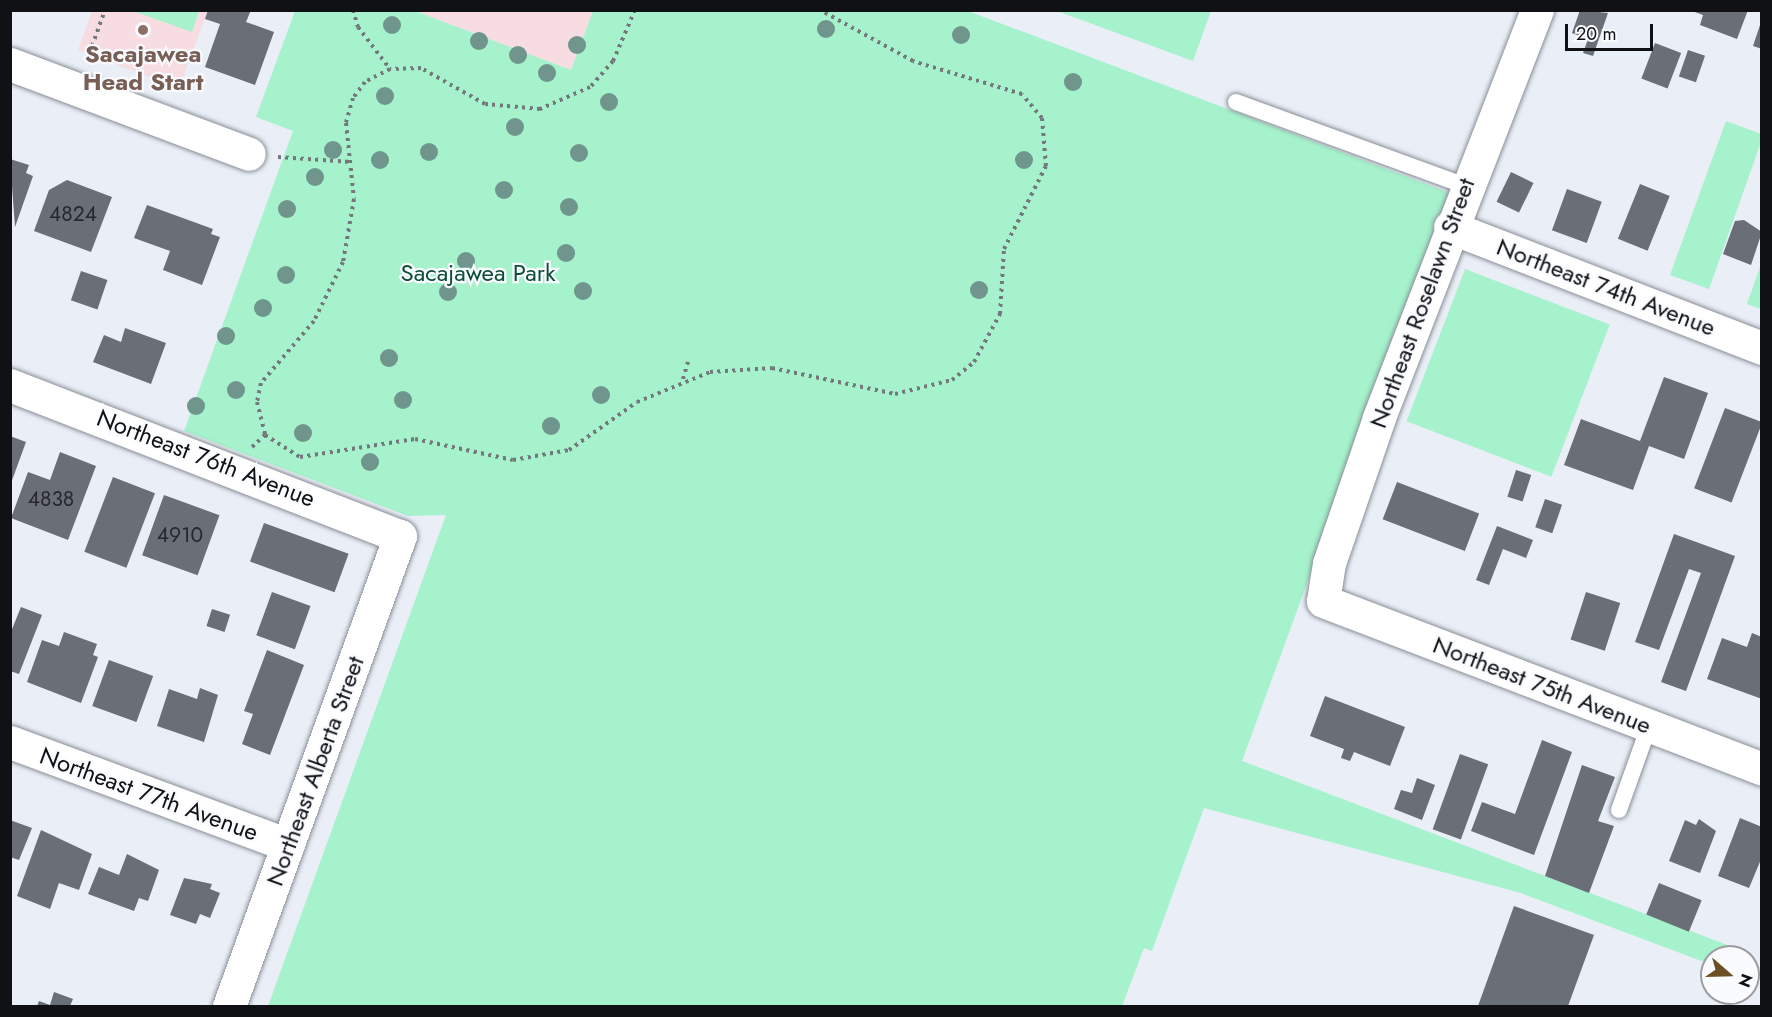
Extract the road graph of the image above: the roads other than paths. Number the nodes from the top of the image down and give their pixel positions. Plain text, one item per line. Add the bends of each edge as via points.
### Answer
1 (1537, 10) edge
2 (10, 64) edge
3 (1236, 102) dead end
4 (249, 154) road end
5 (1465, 186) junction
6 (1450, 227) junction
7 (1761, 348) edge
8 (10, 385) edge
9 (400, 536) joint
10 (1323, 601) joint
11 (1649, 726) junction
12 (10, 742) edge
13 (1761, 769) edge
14 (1619, 810) dead end
15 (288, 845) junction
16 (229, 1006) edge

1 - 5 street, Northeast Roselawn Street
2 - 4 street
3 - 5 lane
5 - 6 street, Northeast Roselawn Street
6 - 7 street, Northeast 74th Avenue
6 - 10 street, Northeast Roselawn Street via 1333,552
8 - 9 street, Northeast 76th Avenue
9 - 15 street, Northeast Alberta Street
10 - 11 street, Northeast 75th Avenue
11 - 13 street, Northeast 75th Avenue
11 - 14 lane
12 - 15 street, Northeast 77th Avenue
15 - 16 street, Northeast Alberta Street

